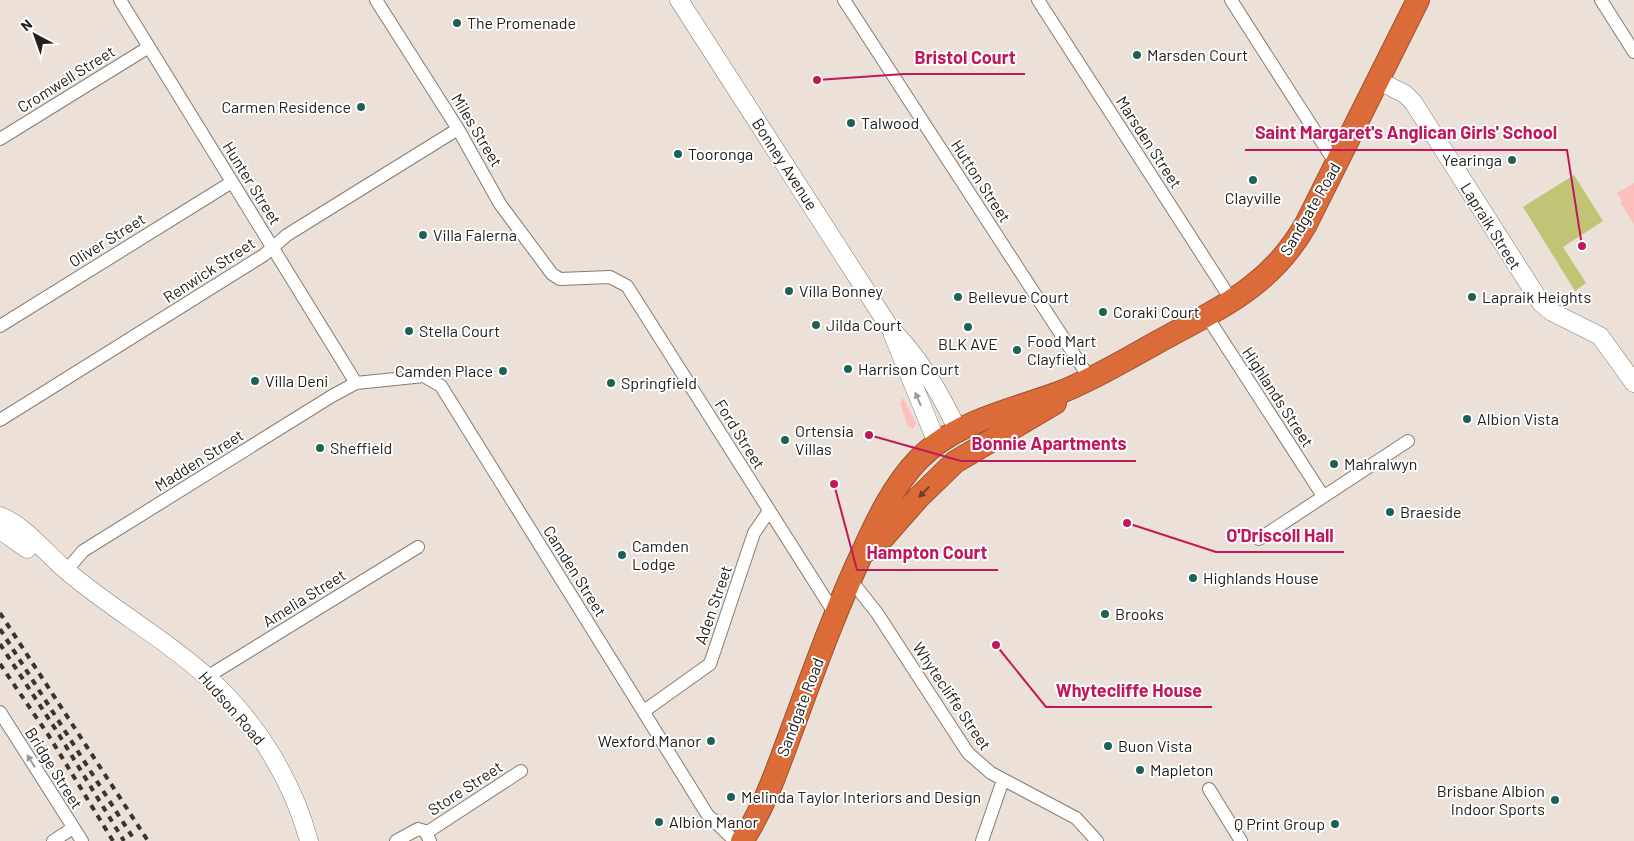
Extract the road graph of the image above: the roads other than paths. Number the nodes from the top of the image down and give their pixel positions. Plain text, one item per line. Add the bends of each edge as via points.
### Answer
1 (120, 0) edge
2 (376, 0) edge
3 (679, 0) edge
4 (844, 0) edge
5 (1038, 0) edge
6 (1231, 0) edge
7 (1418, 0) edge
8 (1601, 0) edge
9 (148, 46) junction
10 (1634, 52) edge
11 (1379, 81) junction
12 (458, 129) junction
13 (0, 139) edge
14 (1336, 164) junction
15 (232, 182) junction
16 (272, 247) junction
17 (552, 274) joint
18 (1232, 301) junction
19 (1206, 315) junction
20 (0, 326) edge
21 (1085, 382) junction
22 (356, 383) junction
23 (1634, 383) edge
24 (0, 420) edge
25 (948, 437) junction
26 (1408, 441) dead end
27 (962, 458) junction
28 (1323, 496) junction
29 (769, 511) junction
30 (0, 516) edge
31 (0, 530) edge
32 (1259, 538) dead end
33 (418, 547) dead end
34 (66, 571) junction
35 (852, 575) junction
36 (835, 614) junction
37 (207, 676) junction
38 (644, 711) junction
39 (0, 712) edge
40 (521, 771) dead end
41 (1003, 780) junction
42 (1209, 789) dead end
43 (74, 828) junction
44 (428, 837) edge
45 (53, 841) edge
46 (82, 841) edge
47 (310, 841) edge
48 (396, 841) edge
49 (736, 841) edge
50 (742, 841) edge
51 (982, 841) edge
52 (1097, 841) edge
53 (1242, 841) edge

1 - 9 street, Hunter Street
2 - 12 street, Miles Street
3 - 25 street, Bonney Avenue via 890,328 912,384
4 - 21 street, Hutton Street
5 - 18 street, Marsden Street
6 - 14 street
7 - 11 highway, Sandgate Road
8 - 10 street
9 - 13 street, Cromwell Street
9 - 15 street, Hunter Street
11 - 14 highway, Sandgate Road
11 - 23 street, Lapraik Street via 1413,102 1541,303 1600,336
12 - 16 street, Renwick Street
12 - 17 street, Miles Street via 500,204
14 - 18 highway, Sandgate Road via 1287,254 1267,275
15 - 16 street, Hunter Street
15 - 20 street, Oliver Street
16 - 22 street, Hunter Street
16 - 24 street, Renwick Street
17 - 29 street, Ford Street via 560,279 610,277 627,286
18 - 19 highway, Sandgate Road
19 - 21 highway, Sandgate Road
19 - 28 street, Highlands Street
21 - 25 highway, Sandgate Road via 1007,410
21 - 27 highway, Sandgate Road via 1038,414
22 - 34 street, Madden Street via 83,552
22 - 38 street, Camden Street via 424,376 441,386
25 - 27 highway
25 - 35 highway, Sandgate Road via 919,458 901,481 876,523
26 - 28 street
27 -> 35 highway, Sandgate Road via 918,498
28 - 32 street
29 - 36 street, Ford Street
29 - 38 street, Aden Street via 754,533 710,664
30 - 34 street, Hudson Road via 40,545
31 - 34 street, Hudson Road
33 - 37 street, Amelia Street
34 - 37 street, Hudson Road
35 - 36 highway, Sandgate Road
35 - 41 street, Whytecliffe Street via 968,753 983,768
36 - 50 highway, Sandgate Road via 768,794
37 - 47 street, Hudson Road via 237,709 282,772
38 - 49 street, Camden Street via 707,814
43 -> 39 street, Bridge Street
40 - 44 street, Store Street
41 - 51 street
41 - 52 street, Whytecliffe Street via 1076,818
42 - 53 street
43 - 45 street
43 - 46 street, Bridge Street
44 - 48 street, Store Street via 421,829 416,829

